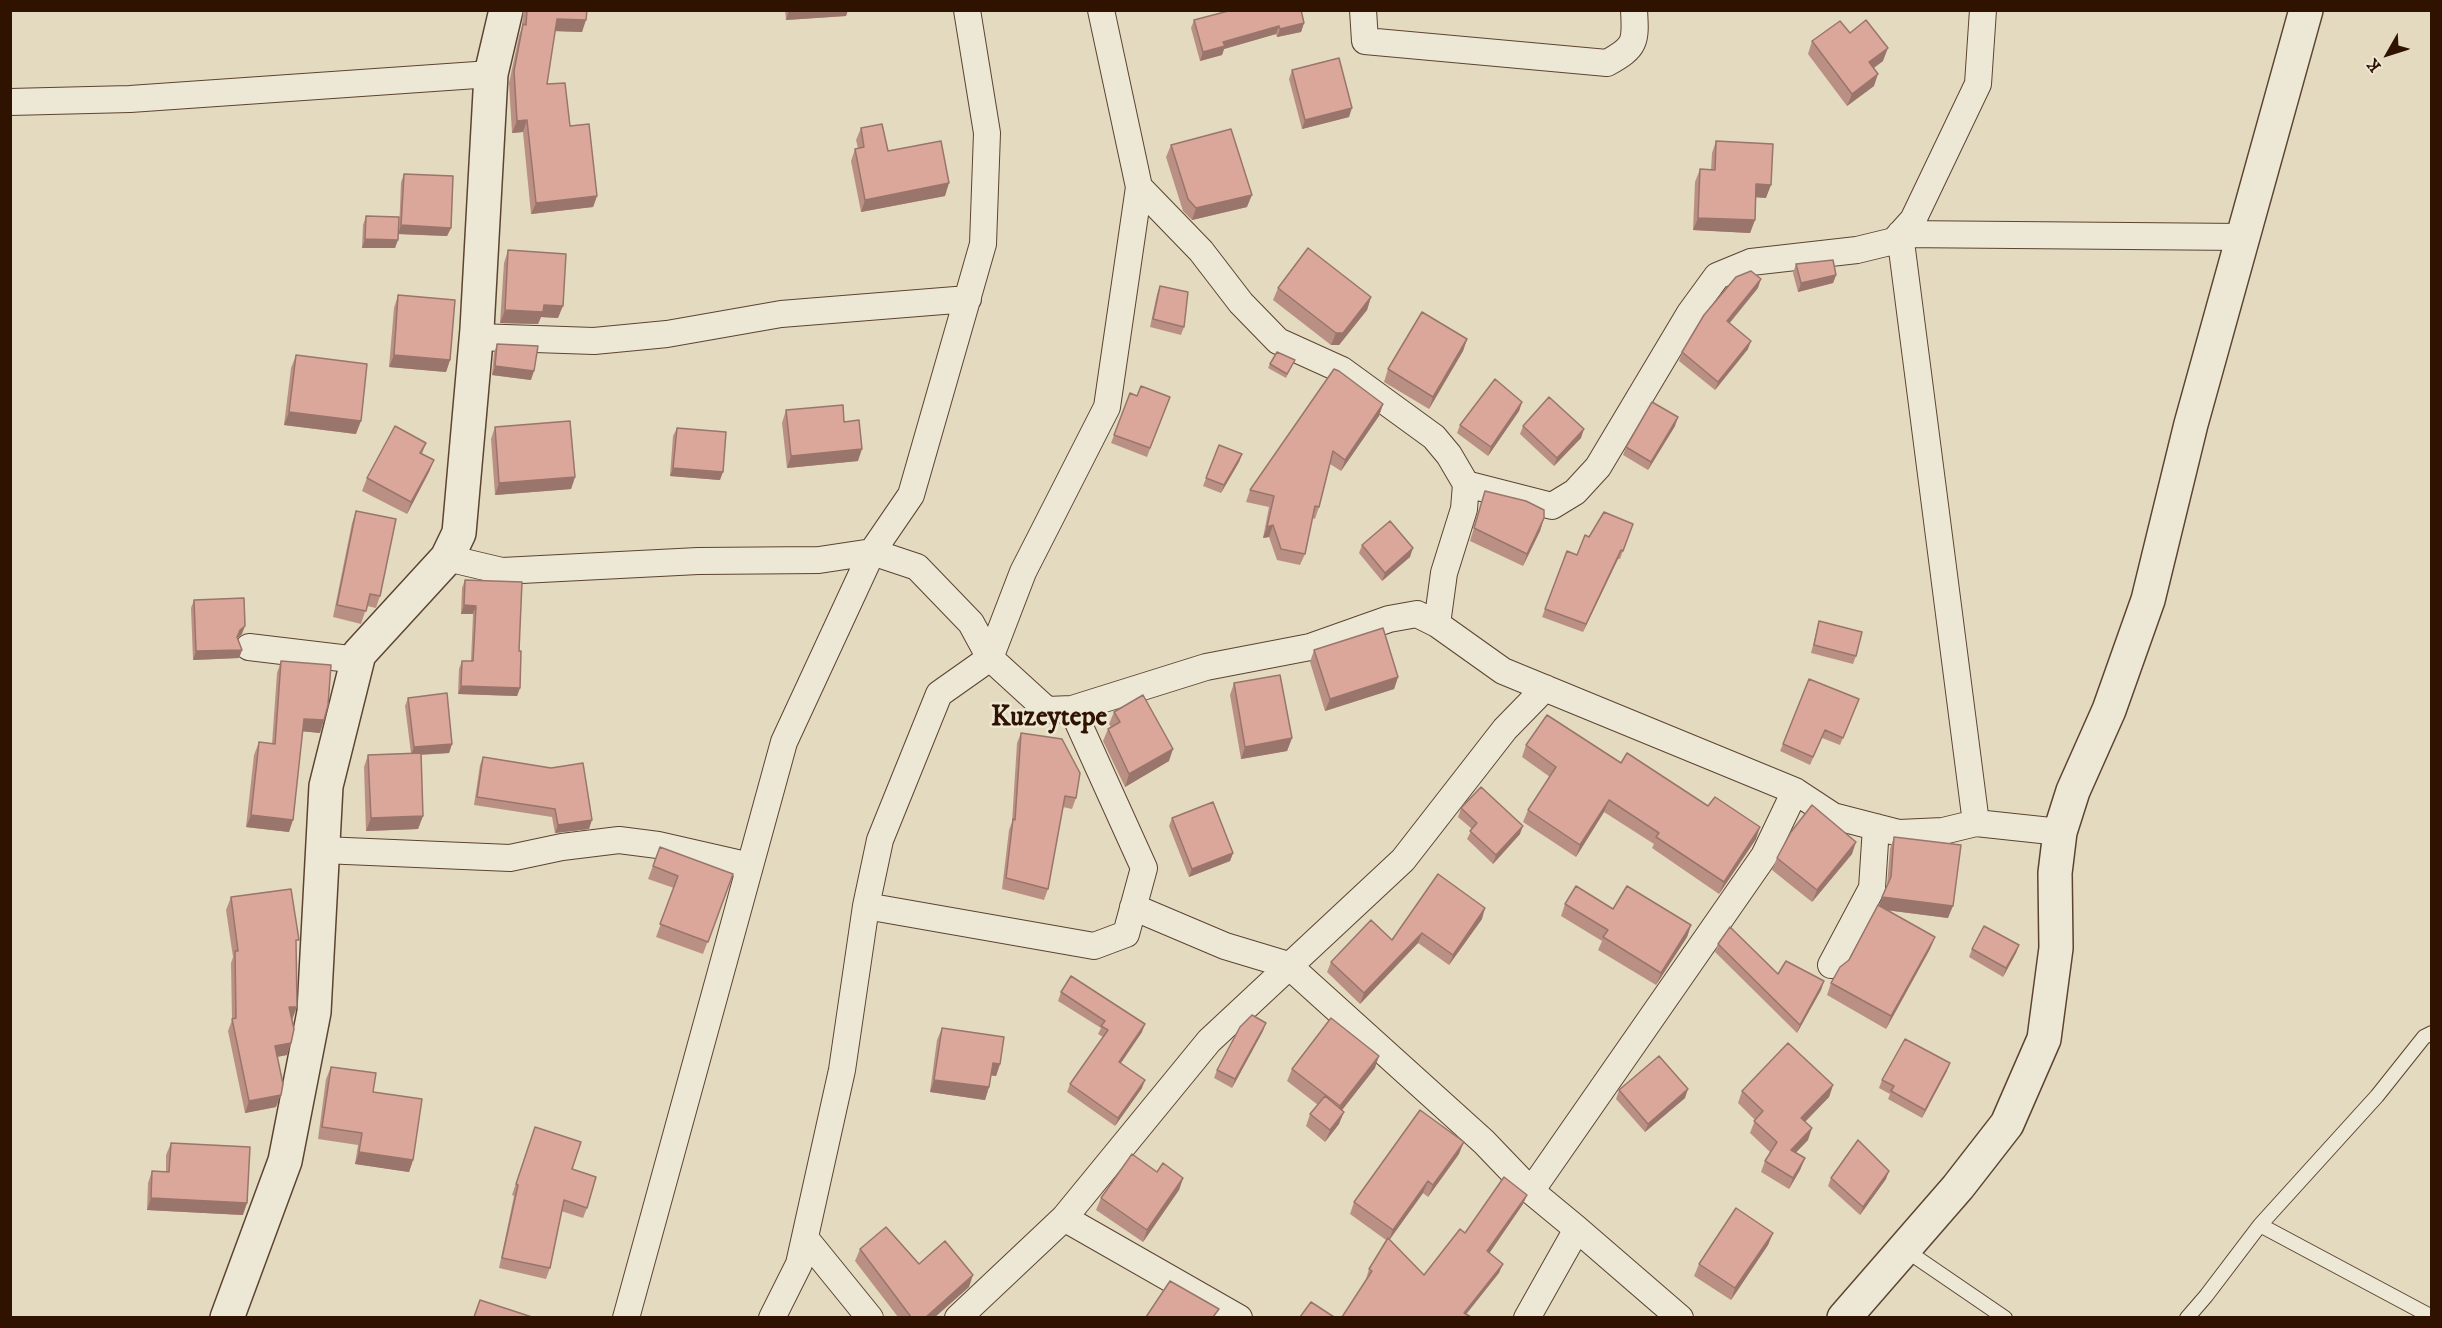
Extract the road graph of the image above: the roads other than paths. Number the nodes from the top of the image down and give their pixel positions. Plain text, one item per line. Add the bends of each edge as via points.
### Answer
1 (506, 10) edge
2 (967, 10) edge
3 (1101, 10) edge
4 (1363, 10) edge
5 (1634, 10) edge
6 (1983, 10) edge
7 (2306, 10) edge
8 (491, 74) junction
9 (10, 102) edge
10 (1139, 187) junction
11 (1900, 234) junction
12 (2243, 237) junction
13 (968, 299) junction
14 (476, 338) junction
15 (1466, 484) junction
16 (872, 552) junction
17 (447, 558) junction
18 (1437, 624) junction
19 (249, 647) dead end
20 (990, 658) junction
21 (358, 660) junction
22 (1545, 688) junction
23 (1072, 709) junction
24 (1795, 791) junction
25 (1976, 823) junction
26 (1876, 826) junction
27 (2061, 832) junction
28 (323, 850) junction
29 (750, 866) junction
30 (866, 906) junction
31 (1133, 907) junction
32 (1288, 965) junction
33 (1831, 965) dead end
34 (2432, 1033) edge
35 (1531, 1191) junction
36 (1064, 1218) junction
37 (2260, 1225) junction
38 (1577, 1229) junction
39 (805, 1238) junction
40 (1904, 1249) junction
41 (227, 1317) edge
42 (626, 1317) edge
43 (772, 1317) edge
44 (870, 1317) edge
45 (958, 1317) edge
46 (1239, 1317) edge
47 (1527, 1317) edge
48 (1680, 1317) edge
49 (1844, 1317) edge
50 (2005, 1317) edge
51 (2187, 1317) edge
52 (2432, 1317) edge

1 - 8 street
2 - 13 street via 987,133 983,244
3 - 10 street
4 - 5 street via 1365,41 1607,63 1624,54 1636,38
6 - 11 street via 1978,84 1913,220
7 - 12 street
8 - 9 street via 130,99
8 - 14 street
10 - 15 street via 1201,251 1241,303 1278,341 1342,370 1434,437
10 - 20 street via 1107,407 1023,572
11 - 12 street
11 - 15 street via 1894,242 1751,262 1717,276 1690,313 1598,467 1575,492 1552,506
11 - 25 street
12 - 27 street via 2148,600 2109,710 2073,791
13 - 14 street via 782,314 667,334 594,341
13 - 16 street via 911,495
14 - 17 street via 459,533
15 - 18 street via 1464,509 1444,573
16 - 17 street via 819,560 698,561 502,571
16 - 20 street via 917,567 971,623
16 - 29 street via 784,742
17 - 21 street via 359,654
18 - 22 street via 1503,671
18 - 23 street via 1417,614 1389,619 1310,647 1206,667
19 - 21 street
20 - 23 street via 1047,710
20 - 30 street via 939,694 880,840
21 - 28 street via 326,786
22 - 24 street
22 - 32 street via 1505,729 1403,860
23 - 31 street via 1144,868
24 - 26 street via 1833,816
24 - 35 street via 1764,856
25 - 26 street via 1942,831 1899,833
25 - 27 street
26 - 33 street via 1872,888
27 - 40 street via 2055,873 2056,948 2044,1039 2007,1124
28 - 29 street via 510,858 619,840
28 - 41 street via 314,1012 285,1161
29 - 42 street
30 - 31 street via 1094,945 1126,934
30 - 39 street via 842,1070
31 - 32 street via 1225,946
32 - 35 street via 1484,1142
32 - 36 street via 1209,1041
34 - 37 lane via 2424,1037 2378,1096
35 - 38 street
36 - 45 street
36 - 46 street
37 - 51 lane
37 - 52 lane
38 - 47 street
38 - 48 street
39 - 43 street via 799,1264
39 - 44 street
40 - 49 street
40 - 50 lane

